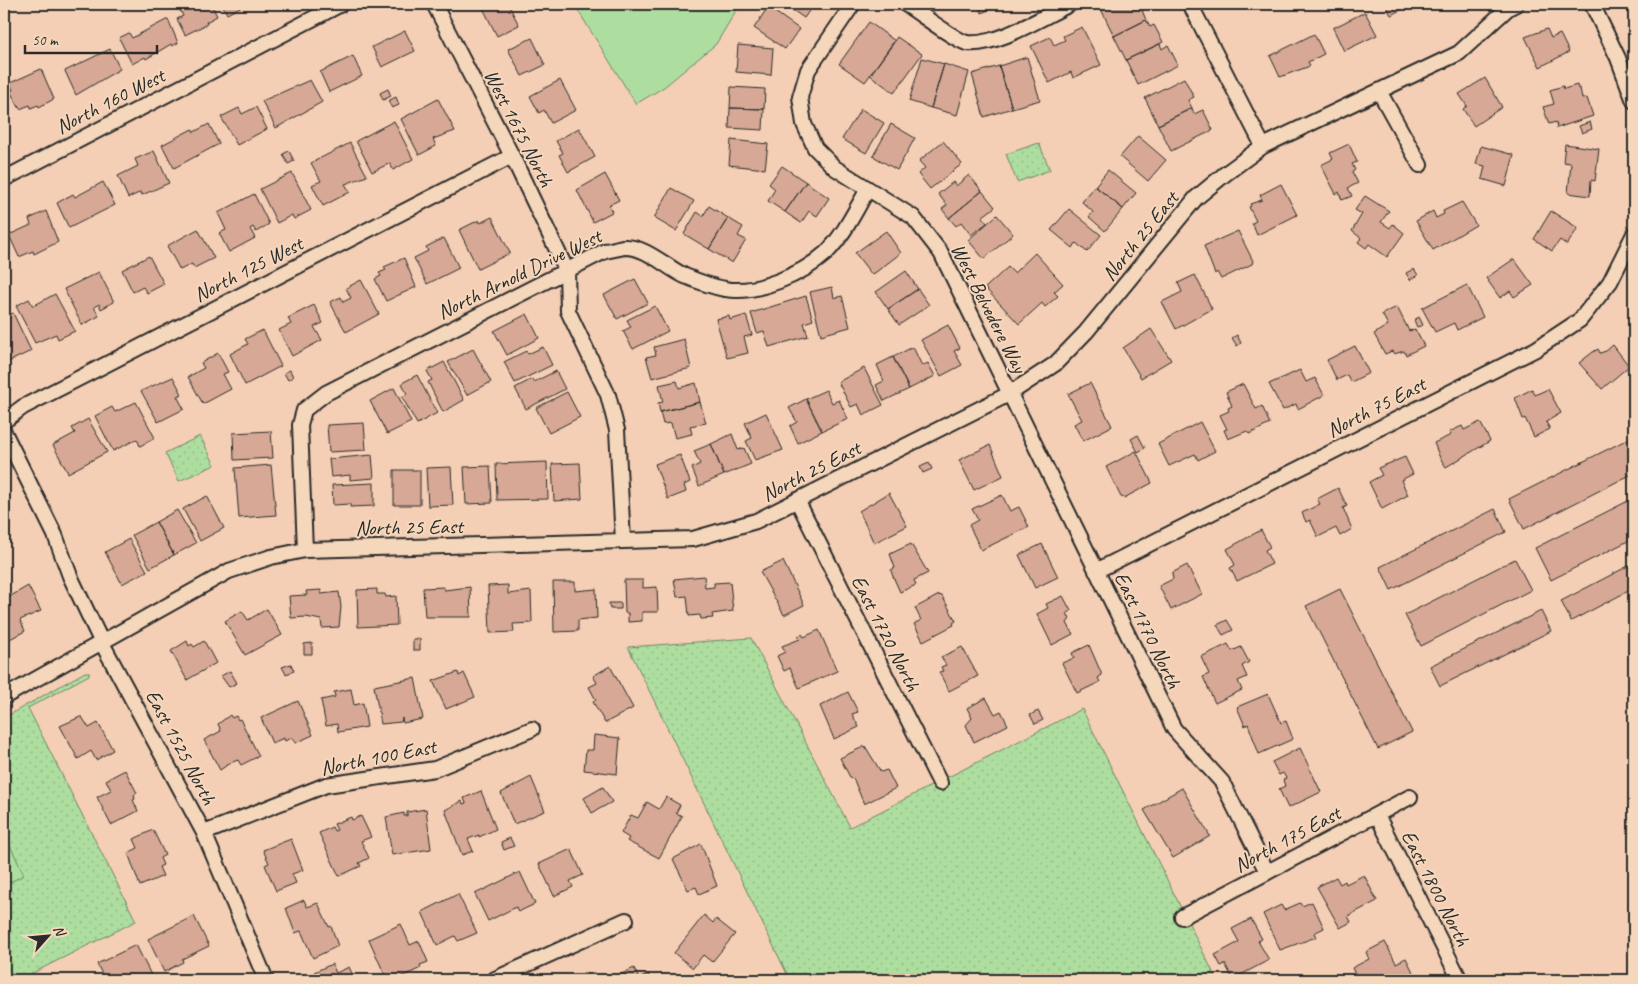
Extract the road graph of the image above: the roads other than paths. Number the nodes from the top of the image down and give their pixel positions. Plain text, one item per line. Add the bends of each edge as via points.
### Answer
1 (341, 4) edge
2 (434, 4) edge
3 (852, 4) edge
4 (905, 4) edge
5 (1070, 4) edge
6 (1190, 4) edge
7 (1516, 4) edge
8 (1592, 4) edge
9 (1379, 90) junction
10 (1634, 101) edge
11 (1263, 146) junction
12 (512, 156) junction
13 (1420, 165) dead end
14 (4, 179) edge
15 (868, 190) junction
16 (1634, 234) edge
17 (567, 270) junction
18 (1009, 394) junction
19 (4, 421) edge
20 (4, 432) edge
21 (797, 500) junction
22 (623, 541) junction
23 (305, 550) junction
24 (1096, 571) junction
25 (102, 642) junction
26 (4, 697) edge
27 (532, 729) dead end
28 (940, 783) dead end
29 (1410, 797) dead end
30 (1377, 814) junction
31 (204, 833) junction
32 (1267, 872) junction
33 (1182, 916) dead end
34 (626, 920) dead end
35 (262, 979) edge
36 (493, 980) edge
37 (1460, 980) edge

1 - 14 street, North 160 West
2 - 12 street, West 1675 North
3 - 15 street, West Belvedere Way via 808,70 800,97 804,124 815,148 835,168
4 - 5 street via 966,42 985,42
6 - 11 street
7 - 9 street, North 25 East via 1459,53
8 - 10 street
9 - 11 street, North 25 East
9 - 13 street
11 - 18 street, North 25 East via 1196,198 1086,332 1055,364
12 - 17 street, West 1675 North
12 - 19 street, North 125 West via 23,407
15 - 17 street, North Arnold Drive West via 844,231 827,252 800,271 758,287 726,290 685,276 644,252 626,247 606,251
15 - 18 street, West Belvedere Way via 913,218 941,253
16 - 24 street, North 75 East via 1610,282 1580,320 1536,349
17 - 22 street via 568,311 608,395 617,430
17 - 23 street, North Arnold Drive West via 326,393 304,410 300,425
18 - 21 street, North 25 East
18 - 24 street, East 1770 North
20 - 25 street, East 1525 North via 56,535 70,576
21 - 22 street, North 25 East via 756,521 693,539
21 - 28 street, East 1720 North
22 - 23 street, North 25 East
23 - 25 street, North 25 East via 271,557 229,572
24 - 32 street, East 1770 North via 1174,729 1222,782
25 - 26 street, North 25 East
25 - 31 street, East 1525 North
27 - 31 street, North 100 East via 435,769 326,785
29 - 30 street, North 175 East
30 - 32 street, North 175 East
30 - 37 street, East 1800 North
31 - 35 street, East 1525 North
32 - 33 street, North 175 East
34 - 36 street

